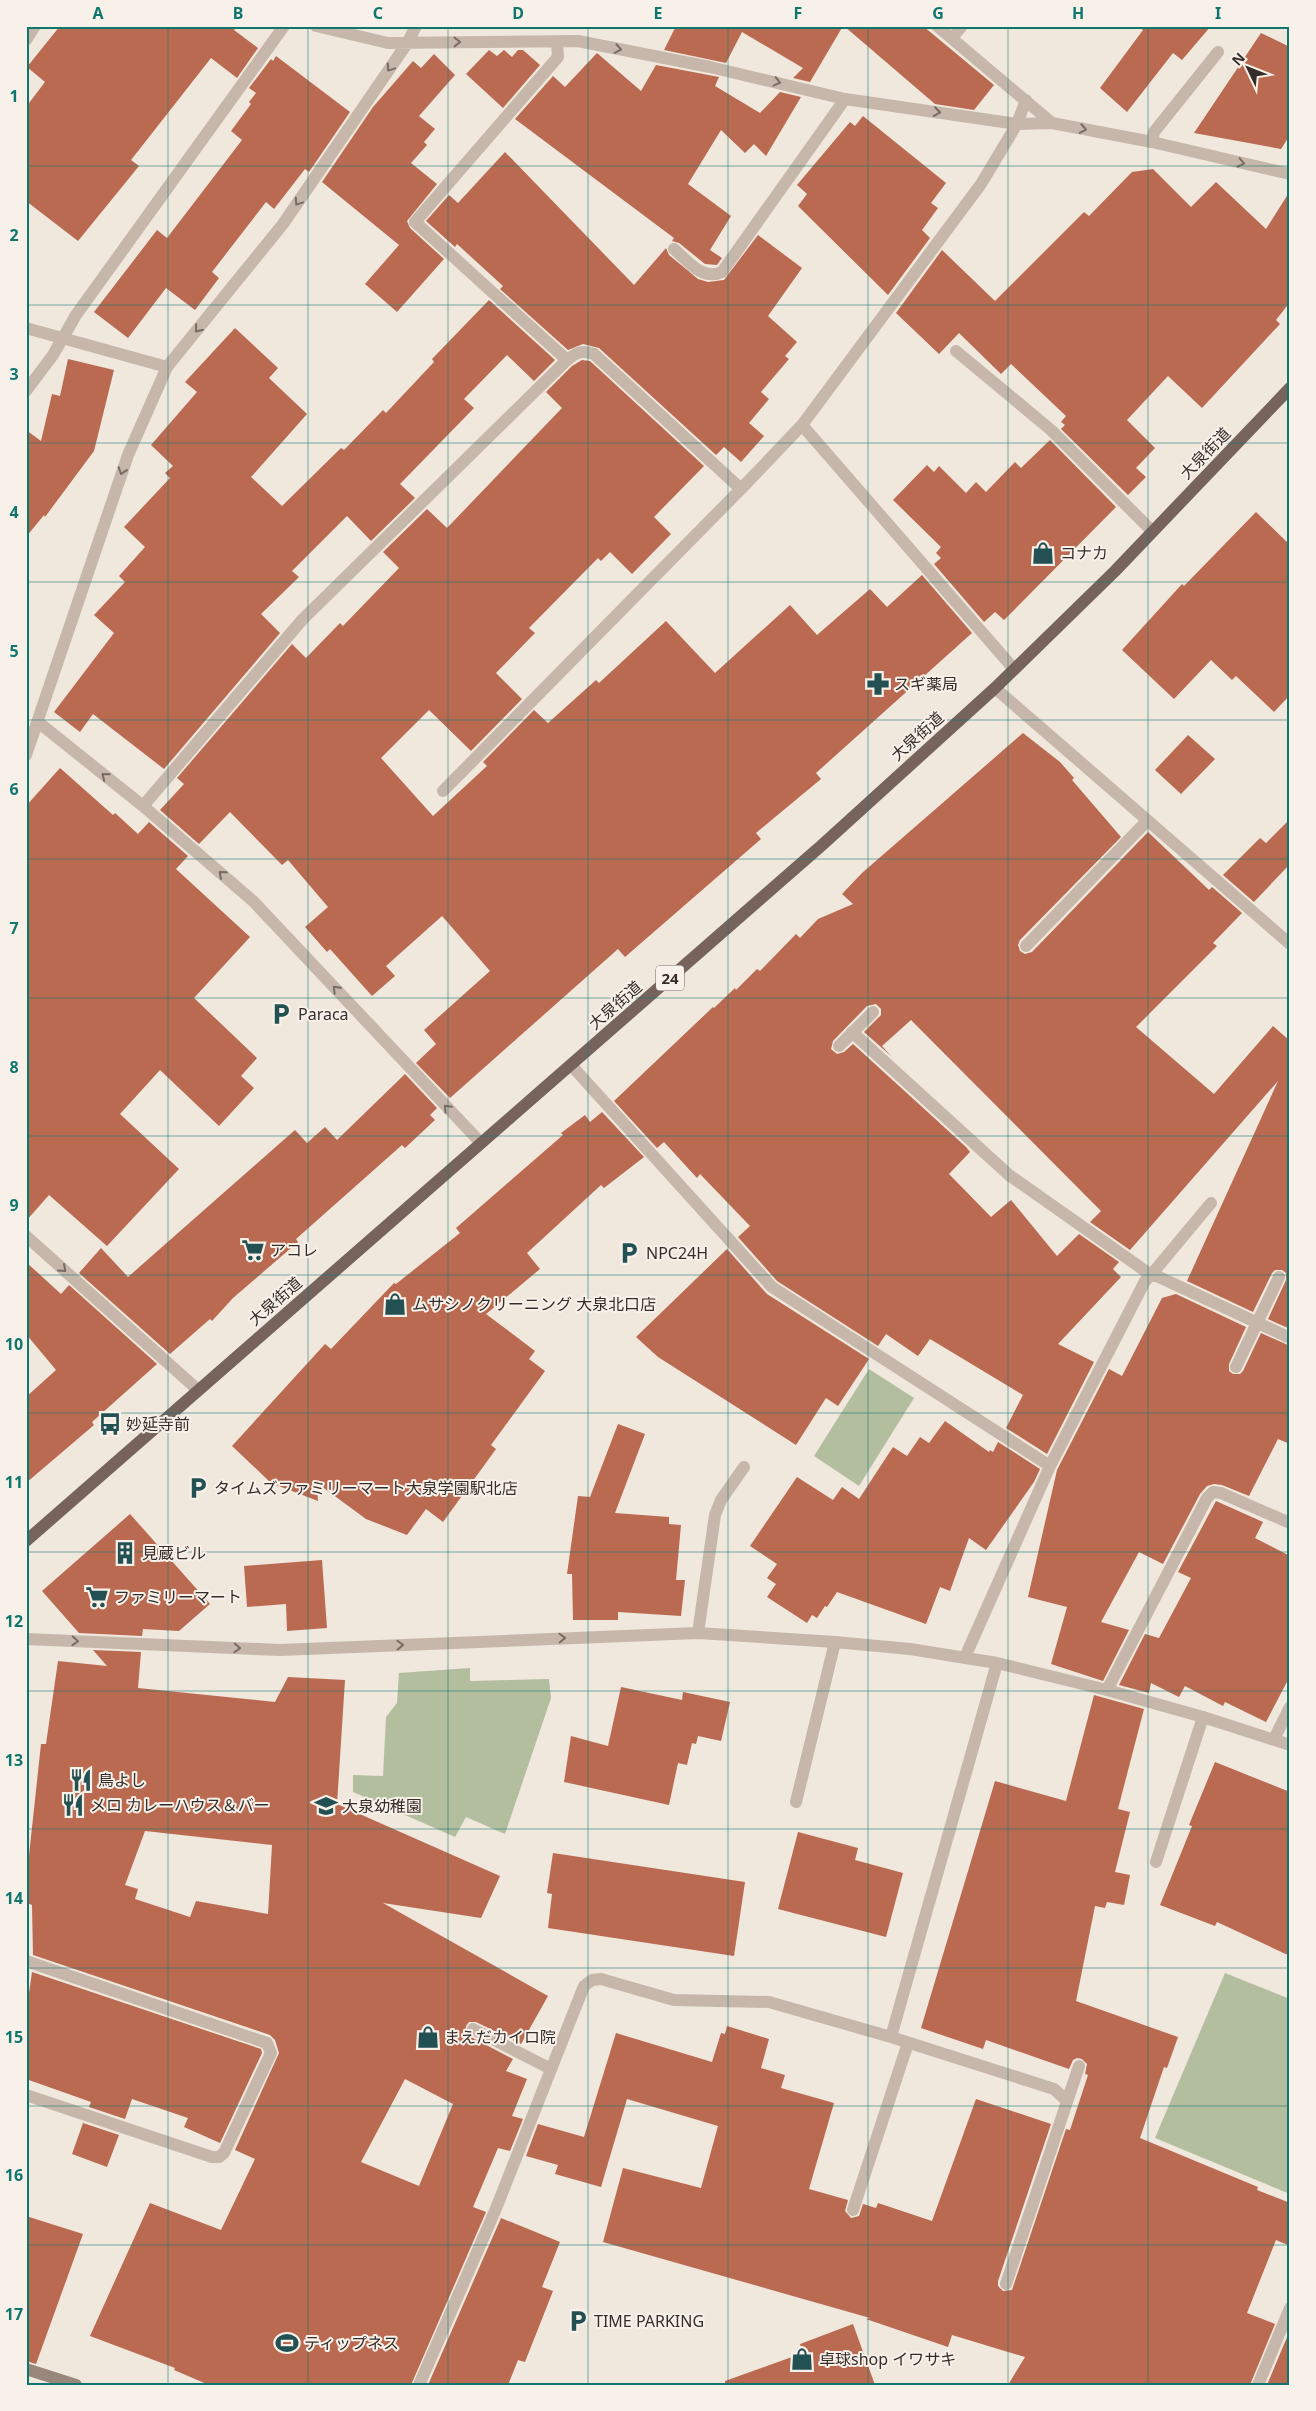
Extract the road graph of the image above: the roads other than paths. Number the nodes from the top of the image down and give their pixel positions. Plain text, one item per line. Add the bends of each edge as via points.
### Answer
1 (35, 26) edge
2 (284, 26) edge
3 (316, 26) edge
4 (416, 26) edge
5 (937, 26) edge
6 (962, 26) edge
7 (952, 38) junction
8 (26, 40) edge
9 (408, 42) junction
10 (557, 42) junction
11 (1218, 52) dead end
12 (845, 98) junction
13 (1026, 100) junction
14 (1052, 123) junction
15 (1017, 124) junction
16 (1152, 142) junction
17 (1290, 174) edge
18 (674, 249) dead end
19 (26, 328) edge
20 (63, 338) junction
21 (956, 351) dead end
22 (567, 360) junction
23 (167, 367) junction
24 (1290, 388) edge
25 (26, 391) edge
26 (802, 425) junction
27 (742, 489) junction
28 (1152, 531) junction
29 (1014, 669) junction
30 (995, 688) junction
31 (38, 722) junction
32 (26, 755) edge
33 (442, 791) dead end
34 (143, 806) junction
35 (1147, 820) junction
36 (1290, 944) edge
37 (1026, 946) dead end
38 (873, 1012) dead end
39 (852, 1032) junction
40 (839, 1046) dead end
41 (571, 1065) junction
42 (480, 1143) junction
43 (1210, 1204) dead end
44 (26, 1236) edge
45 (1151, 1275) junction
46 (1279, 1277) dead end
47 (1257, 1323) junction
48 (1290, 1338) edge
49 (1236, 1367) dead end
50 (198, 1390) junction
51 (1050, 1466) junction
52 (744, 1468) dead end
53 (1290, 1523) edge
54 (26, 1541) edge
55 (698, 1633) junction
56 (26, 1639) edge
57 (836, 1642) junction
58 (965, 1656) junction
59 (997, 1663) junction
60 (1107, 1690) junction
61 (1290, 1707) edge
62 (1203, 1717) junction
63 (1274, 1739) junction
64 (1290, 1745) edge
65 (796, 1802) dead end
66 (1156, 1862) dead end
67 (26, 1961) edge
68 (473, 2029) dead end
69 (891, 2037) junction
70 (908, 2042) junction
71 (1079, 2066) dead end
72 (551, 2069) junction
73 (26, 2094) edge
74 (1066, 2100) junction
75 (853, 2210) dead end
76 (1006, 2284) dead end
77 (1290, 2308) edge
78 (26, 2369) edge
79 (76, 2385) edge
80 (419, 2385) edge
81 (1258, 2385) edge

1 - 8 street
2 - 20 street via 76,315
3 - 9 street via 388,44
4 - 9 street
5 - 7 street
6 - 7 street
7 - 13 street
9 -> 10 street
9 -> 23 street via 283,224
10 -> 12 street via 578,41
10 - 22 street via 558,57 415,222
11 - 16 street via 1154,132
12 -> 15 street
12 - 18 street via 722,272 713,276 703,273
13 - 14 street
13 - 15 street
14 - 15 street
14 -> 16 street
15 - 26 street via 981,184
16 -> 17 street
19 - 20 street
20 - 23 street
20 - 25 street
21 - 28 street via 1051,430
22 - 27 street via 584,350 594,354
22 - 34 street via 302,620
23 -> 31 street via 128,455
24 - 28 main road, 大泉街道 / 24
26 - 27 street
26 - 29 street
27 - 33 street
28 - 29 main road, 大泉街道 / 24
29 - 30 main road, 大泉街道 / 24
30 - 35 street
30 - 41 main road, 大泉街道 / 24
31 - 32 street
34 -> 31 street
42 -> 34 street via 254,902
35 - 36 street
35 - 37 street
38 - 39 street
39 - 40 street
39 - 45 street via 1009,1175
41 - 42 main road, 大泉街道 / 24
41 - 51 street via 772,1287
42 - 50 main road, 大泉街道 / 24
43 - 45 street
44 -> 50 street
45 - 47 street via 1160,1276
45 - 51 street
46 - 47 street
47 - 48 street
47 - 49 street
50 - 54 main road, 大泉街道 / 24
51 - 58 street
52 - 55 street via 715,1515
53 - 60 street via 1213,1492
56 -> 55 street via 280,1650
55 - 57 street
57 - 58 street
57 - 65 street
58 - 59 street
59 - 60 street
59 - 69 street
60 - 62 street
61 - 63 street
62 - 63 street
62 - 66 street
63 - 64 street
67 - 73 street via 267,2043 272,2053 224,2153 219,2157
68 - 72 street
69 - 70 street
69 - 72 street via 769,2002 674,2000 601,1979 592,1980 584,1986
70 - 74 street via 1054,2090
70 - 75 street
71 - 74 street
72 - 80 street via 495,2211
74 - 76 street
77 - 81 street
78 - 79 street

